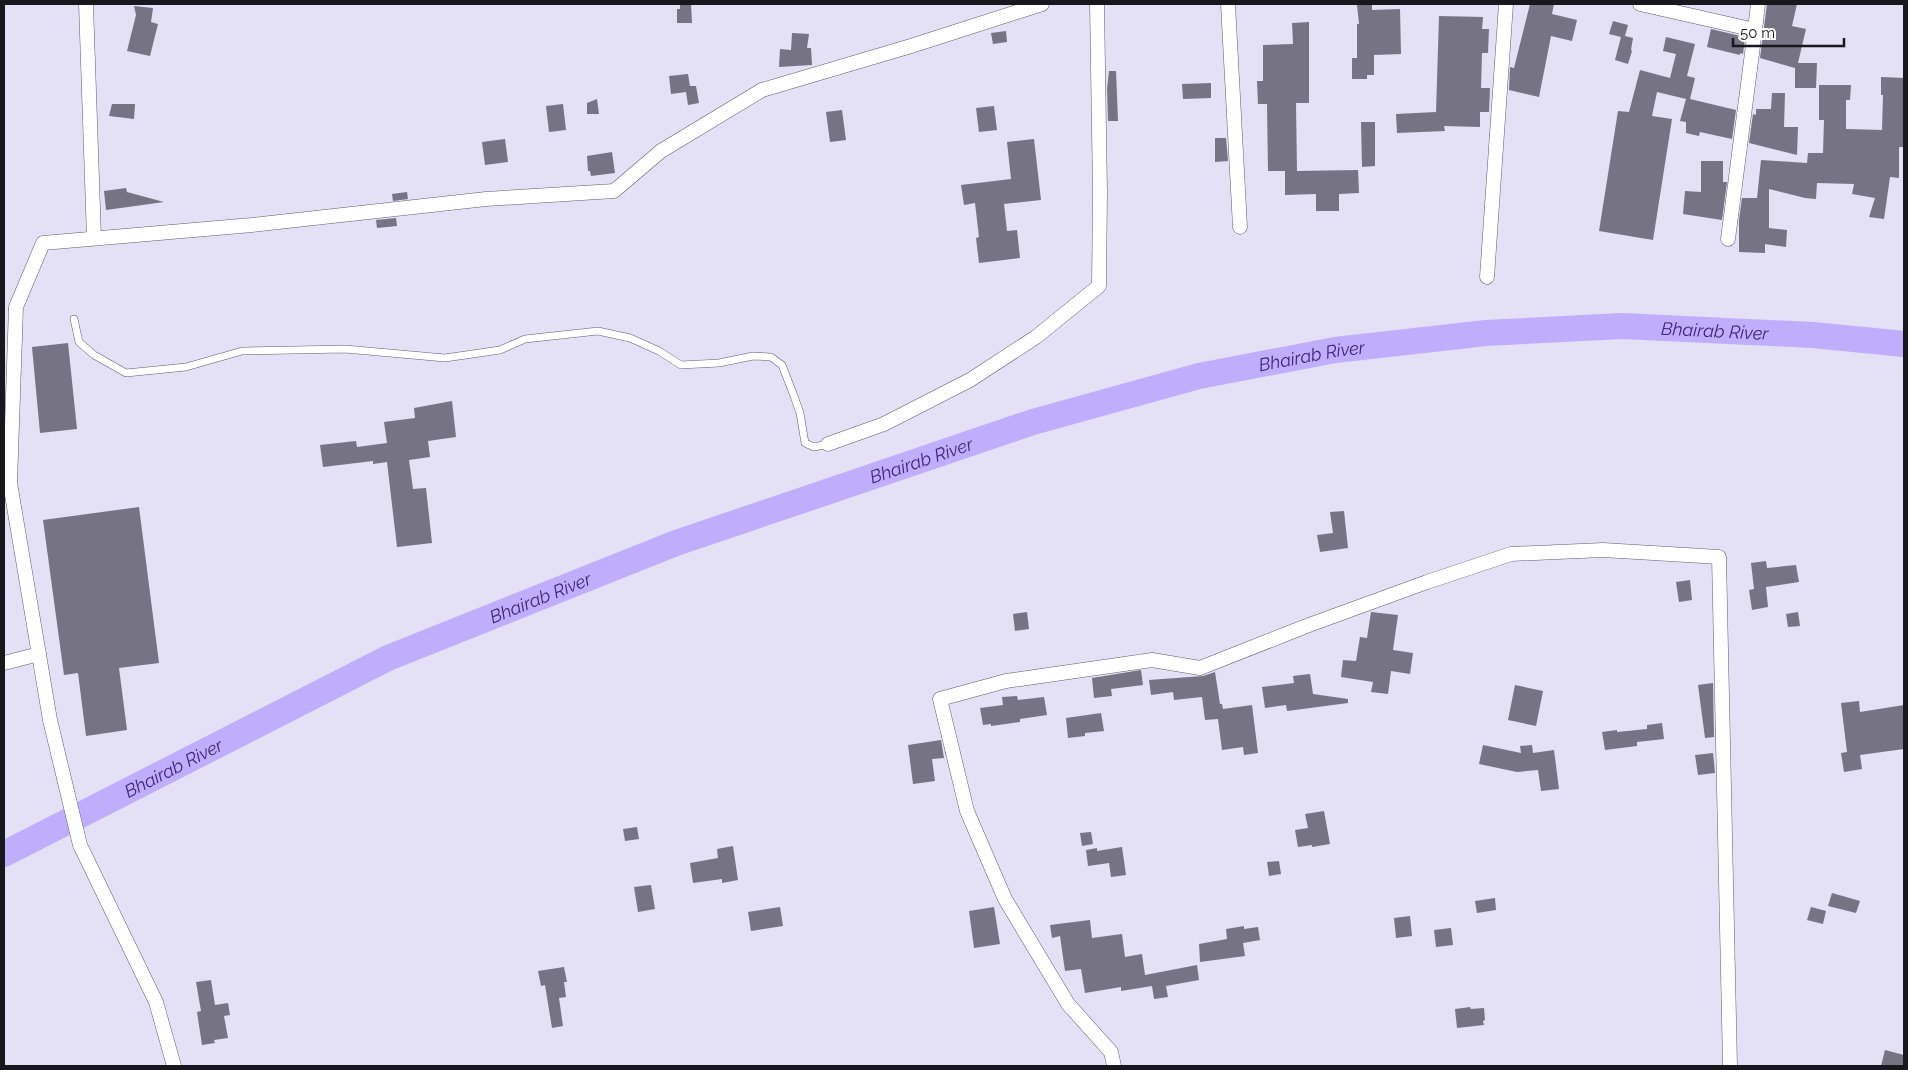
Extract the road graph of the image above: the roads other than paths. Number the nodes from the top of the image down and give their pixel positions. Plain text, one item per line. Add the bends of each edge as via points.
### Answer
1 (86, 4) edge
2 (1042, 4) edge
3 (1097, 4) edge
4 (1228, 4) edge
5 (1506, 4) edge
6 (1640, 4) edge
7 (1758, 4) edge
8 (1755, 30) junction
9 (1240, 227) dead end
10 (94, 238) junction
11 (1728, 239) dead end
12 (1487, 277) dead end
13 (74, 319) dead end
14 (828, 444) joint
15 (39, 654) junction
16 (4, 663) edge
17 (174, 1066) edge
18 (1114, 1066) edge
19 (1730, 1066) edge

1 - 10 street
2 - 10 street via 762,90 661,151 614,191 486,199 252,225
3 - 14 street via 1099,286 1036,337 970,380 884,424
4 - 9 street
5 - 12 street
6 - 8 street
7 - 8 street
8 - 11 street
10 - 15 street via 43,243 16,307 10,483
13 - 14 lane via 79,342 94,355 126,373 186,367 242,352 345,349 446,358 500,350 525,339 598,331 630,338 681,365 719,364 753,356 771,357 782,365 800,413 805,443 814,447
15 - 16 street
15 - 17 street via 50,720 80,845 156,1002
18 - 19 street via 1110,1052 1068,1004 1005,899 967,812 940,699 1006,681 1152,660 1200,668 1510,554 1603,550 1719,557

